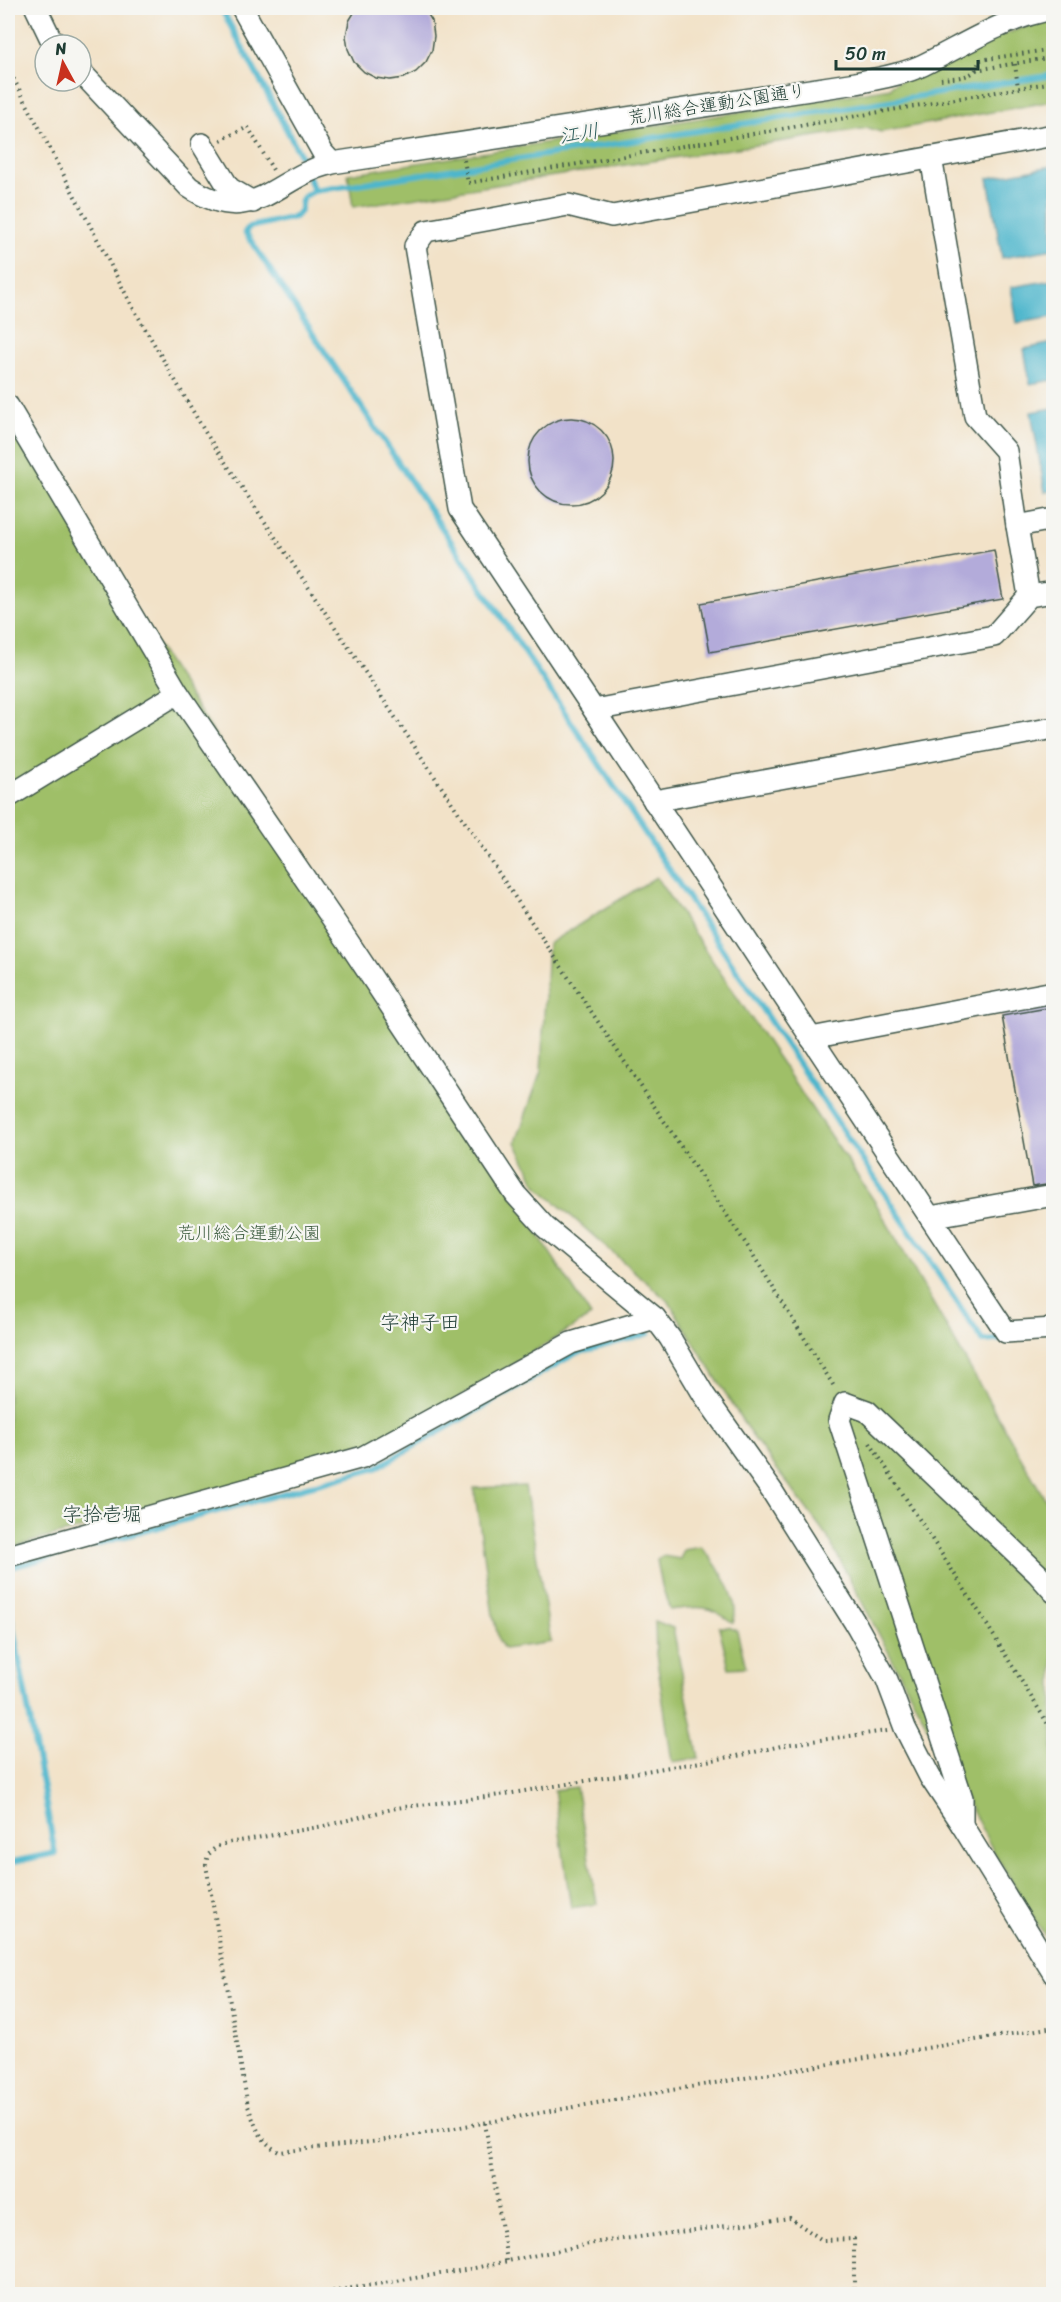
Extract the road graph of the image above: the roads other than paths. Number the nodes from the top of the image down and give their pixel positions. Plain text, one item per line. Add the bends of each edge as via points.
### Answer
1 (36, 8) edge
2 (242, 8) edge
3 (1053, 9) edge
4 (48, 33) edge
5 (93, 85) edge
6 (1053, 135) edge
7 (203, 146) road end
8 (931, 157) junction
9 (326, 165) junction
10 (252, 202) junction
11 (8, 406) edge
12 (1053, 519) edge
13 (1017, 525) junction
14 (1053, 592) edge
15 (1029, 596) junction
16 (178, 693) junction
17 (594, 710) junction
18 (1053, 728) edge
19 (8, 797) edge
20 (654, 801) junction
21 (1053, 992) edge
22 (811, 1038) junction
23 (1053, 1195) edge
24 (930, 1217) junction
25 (655, 1318) junction
26 (1053, 1329) edge
27 (8, 1556) edge
28 (1053, 1592) edge
29 (962, 1825) junction
30 (1053, 1974) edge

1 - 4 street
2 - 9 street via 323,153
3 - 9 street, 荒川総合運動公園通り via 1015,19 921,66 879,78
5 - 10 street via 189,187 230,204
6 - 8 street
7 - 10 street via 229,188
8 - 13 street via 975,416 1006,451
8 - 17 street via 612,216 568,205 426,231 415,246 459,509
9 - 10 street, 荒川総合運動公園通り
11 - 16 street
12 - 13 street
13 - 15 street
14 - 15 street
15 - 17 street via 994,636
16 - 19 street
16 - 25 street via 516,1196 545,1227
17 - 20 street
18 - 20 street
20 - 22 street
21 - 22 street
22 - 24 street
23 - 24 street
24 - 26 street via 1006,1332
25 - 27 street via 571,1343 363,1457
25 - 29 street via 857,1626 887,1680 930,1777
28 - 29 street via 867,1411 845,1403 839,1420 962,1798
29 - 30 street

